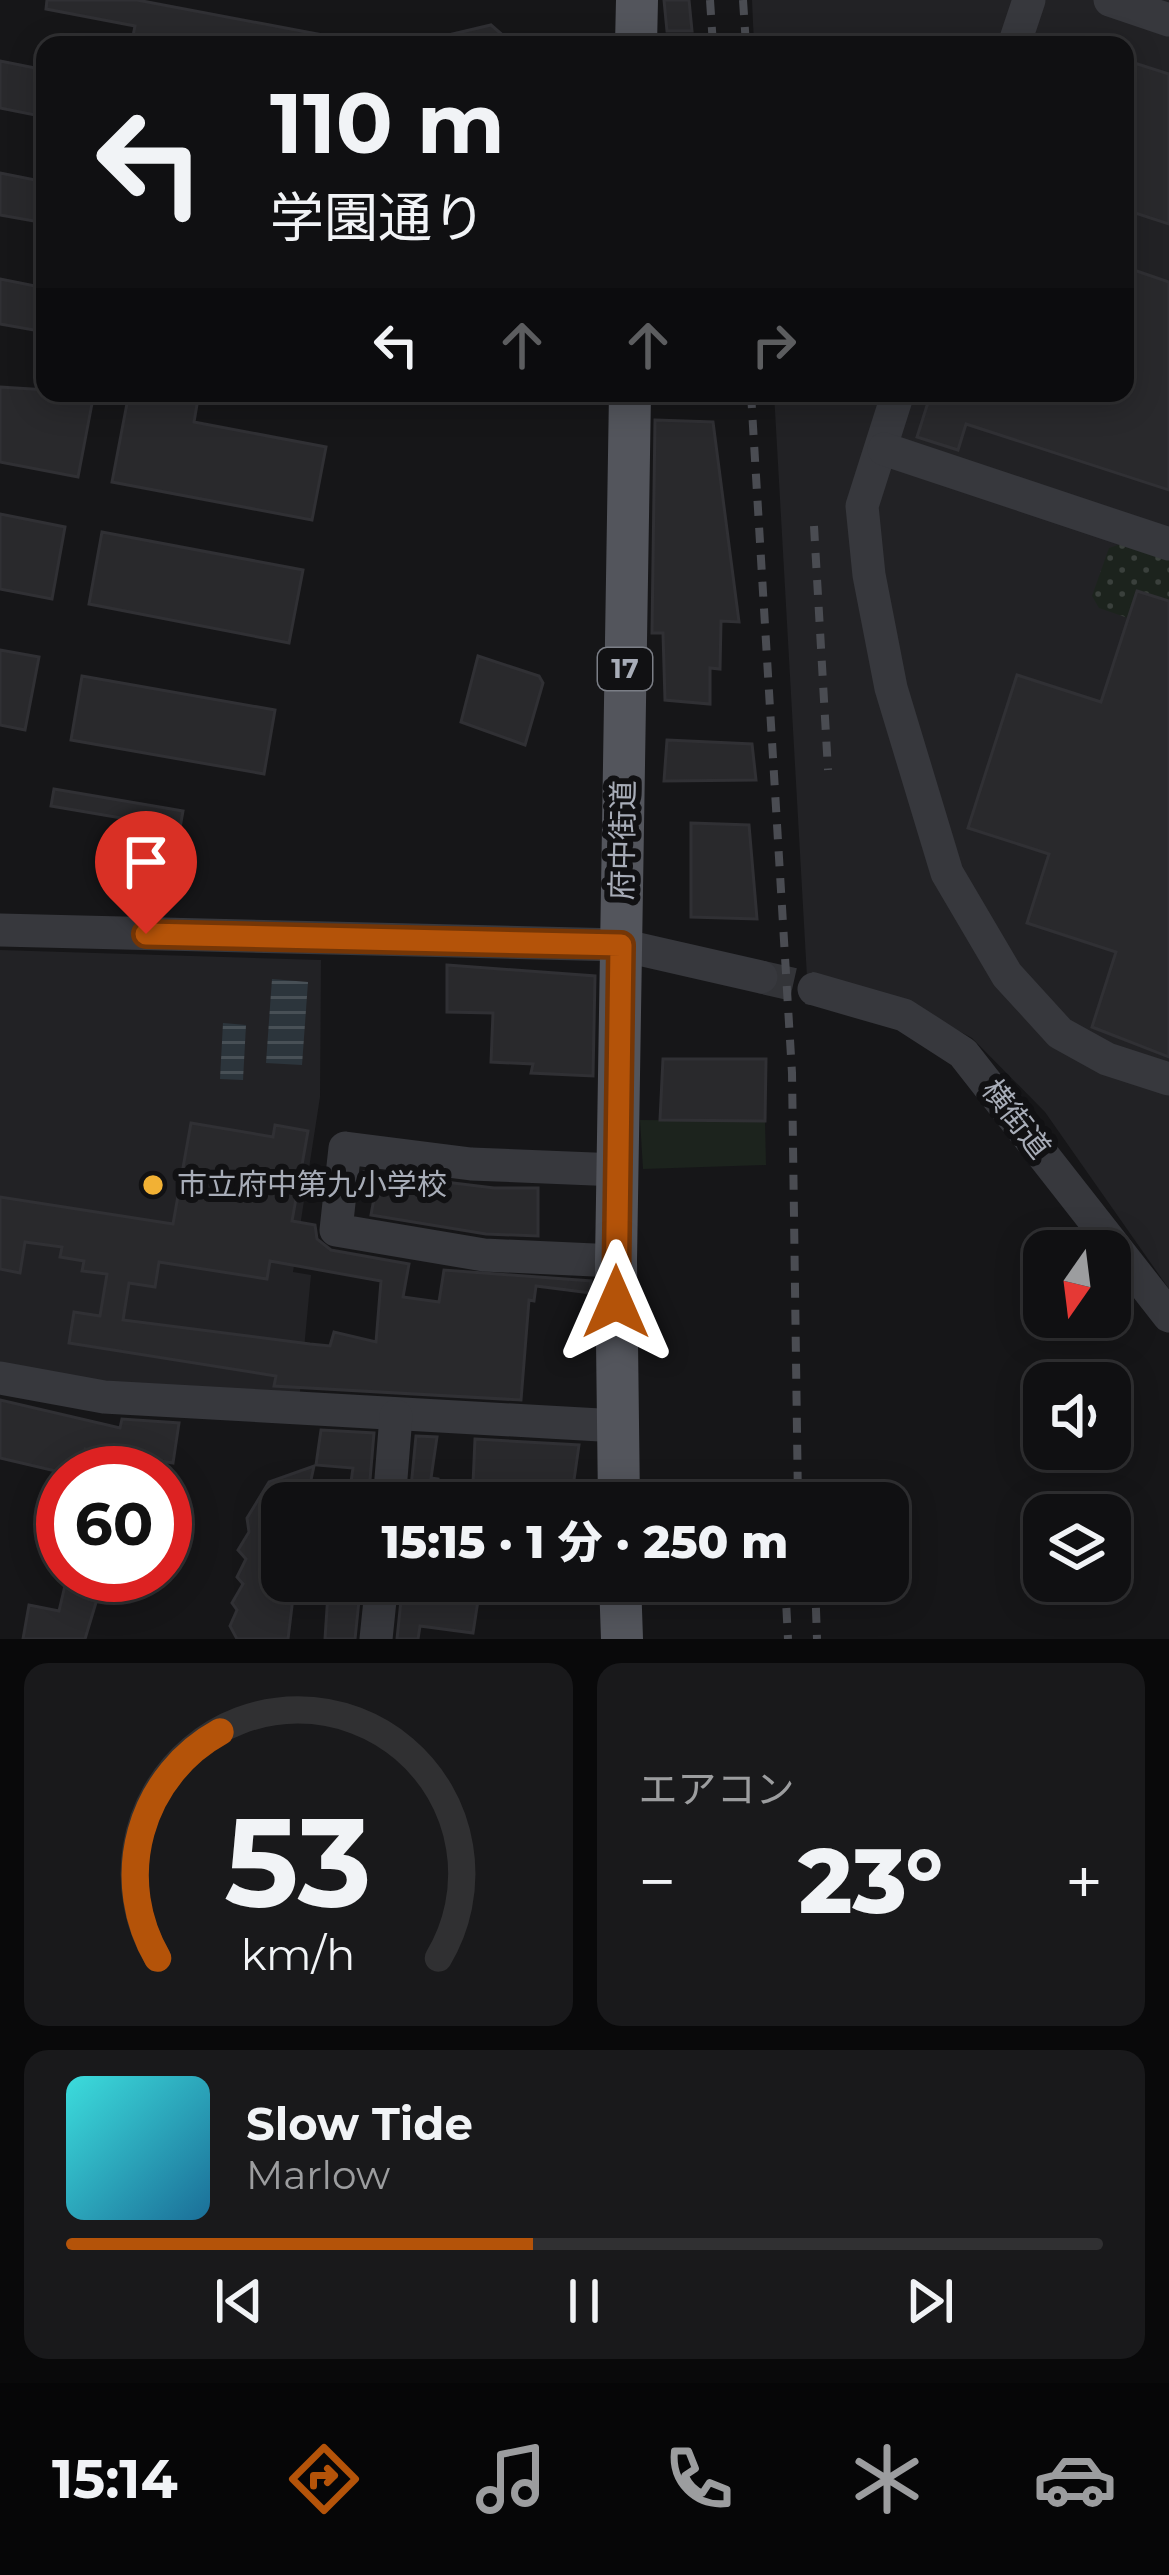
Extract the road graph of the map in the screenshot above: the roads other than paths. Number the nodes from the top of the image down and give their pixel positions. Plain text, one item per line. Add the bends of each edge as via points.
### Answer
1 (637, 0) edge
2 (1029, 0) edge
3 (1110, 0) edge
4 (1169, 20) edge
5 (636, 36) edge
6 (1016, 36) edge
7 (630, 402) edge
8 (896, 402) edge
9 (884, 448) junction
10 (1169, 544) edge
11 (0, 931) edge
12 (621, 945) junction
13 (761, 977) tunnel mouth
14 (814, 988) tunnel mouth
15 (1169, 1079) edge
16 (618, 1170) junction
17 (616, 1261) junction
18 (1169, 1316) edge
19 (0, 1378) edge
20 (396, 1416) junction
21 (618, 1426) junction
22 (391, 1482) edge
23 (619, 1482) edge
24 (380, 1602) edge
25 (621, 1602) edge
26 (376, 1639) edge
27 (622, 1639) edge

1 - 5 main road
2 - 6 street
3 - 4 street
7 - 12 main road, 府中街道 / 17
8 - 9 street
9 - 10 street
9 - 15 street via 862,506 868,575 947,873 1007,975 1060,1034
11 - 12 street
12 - 13 street
12 - 16 main road, 府中街道 / 17
14 - 18 street, 横街道 via 904,1015 963,1052
16 - 17 main road, 府中街道 / 17
16 - 17 street via 345,1148 336,1230 484,1255
17 - 21 main road, 府中街道 / 17
19 - 20 street via 104,1397
20 - 21 street
20 - 22 street
21 - 23 main road, 府中街道 / 17
24 - 26 street
25 - 27 main road

